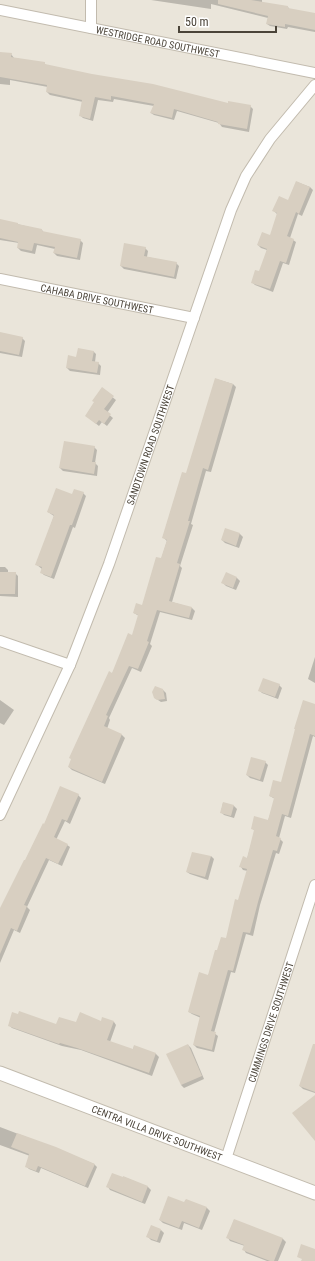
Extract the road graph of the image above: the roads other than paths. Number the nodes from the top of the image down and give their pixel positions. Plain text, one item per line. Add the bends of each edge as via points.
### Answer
1 (91, 0) edge
2 (0, 10) edge
3 (91, 28) junction
4 (315, 73) edge
5 (315, 85) edge
6 (0, 279) edge
7 (194, 318) junction
8 (0, 641) edge
9 (70, 665) junction
10 (0, 815) edge
11 (315, 885) edge
12 (312, 907) edge
13 (0, 1073) edge
14 (226, 1159) junction
15 (315, 1193) edge

1 - 3 street
2 - 3 street, WESTRIDGE ROAD SOUTHWEST
3 - 4 street, WESTRIDGE ROAD SOUTHWEST
5 - 7 street, SANDTOWN ROAD SOUTHWEST via 270,139 246,176 231,210
6 - 7 street, CAHABA DRIVE SOUTHWEST
7 - 9 street, SANDTOWN ROAD SOUTHWEST via 109,564
8 - 9 street
9 - 10 street, SANDTOWN ROAD SOUTHWEST
11 - 12 street, CUMMINGS DRIVE SOUTHWEST
12 - 14 street, CUMMINGS DRIVE SOUTHWEST
13 - 14 street, CENTRA VILLA DRIVE SOUTHWEST
14 - 15 street, CENTRA VILLA DRIVE SOUTHWEST

